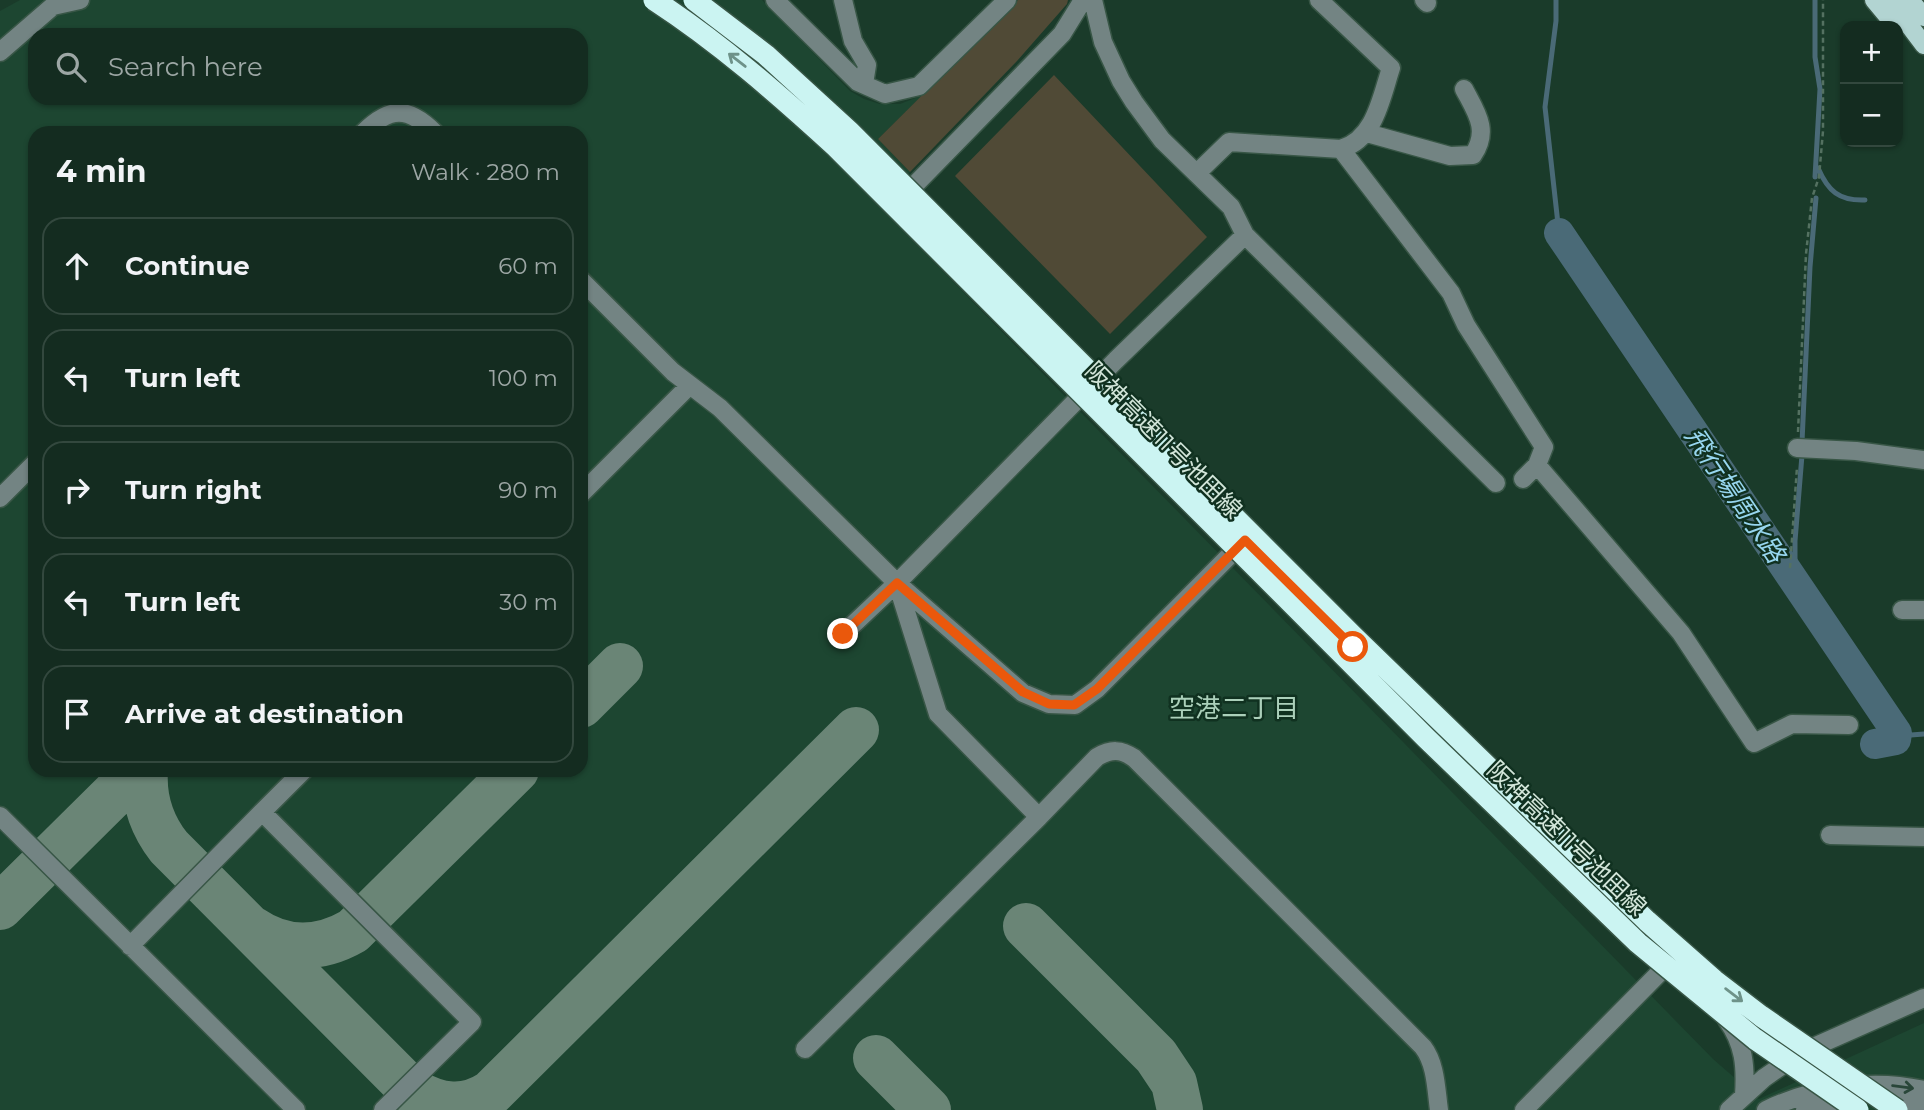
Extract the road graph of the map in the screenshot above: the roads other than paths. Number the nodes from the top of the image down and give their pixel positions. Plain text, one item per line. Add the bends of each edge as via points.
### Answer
1 (80, 0) edge
2 (654, 0) edge
3 (694, 0) edge
4 (703, 0) edge
5 (775, 0) edge
6 (842, 0) edge
7 (1007, 0) edge
8 (1083, 0) edge
9 (1093, 0) edge
10 (1319, 0) edge
11 (1874, 0) edge
12 (1890, 0) edge
13 (1910, 0) edge
14 (1924, 17) edge
15 (1892, 21) edge
16 (1903, 34) edge
17 (1924, 45) edge
18 (0, 52) edge
19 (1924, 58) edge
20 (863, 85) junction
21 (1464, 89) dead end
22 (371, 126) edge
23 (428, 126) edge
24 (1367, 133) junction
25 (1341, 149) junction
26 (1196, 173) junction
27 (902, 198) junction
28 (1245, 234) junction
29 (588, 287) edge
30 (690, 385) junction
31 (1090, 387) junction
32 (1797, 448) road end
33 (1924, 460) edge
34 (1537, 465) junction
35 (28, 470) edge
36 (1523, 479) dead end
37 (1496, 483) dead end
38 (588, 487) edge
39 (0, 498) edge
40 (1245, 540) junction
41 (897, 583) junction
42 (1902, 610) dead end
43 (1924, 610) edge
44 (843, 634) dead end
45 (1849, 725) dead end
46 (297, 777) edge
47 (262, 812) junction
48 (0, 816) edge
49 (1039, 817) junction
50 (1830, 835) dead end
51 (1924, 837) edge
52 (130, 946) junction
53 (1671, 961) junction
54 (1924, 998) edge
55 (1719, 1008) junction
56 (805, 1049) dead end
57 (1788, 1061) junction
58 (1833, 1088) junction
59 (1924, 1090) edge
60 (1744, 1095) junction
61 (1924, 1106) edge
62 (296, 1110) edge
63 (383, 1110) edge
64 (1439, 1110) edge
65 (1524, 1110) edge
66 (1729, 1110) edge
67 (1766, 1110) edge
68 (1805, 1110) edge
69 (1857, 1110) edge
70 (1897, 1110) edge

1 - 18 street via 53,6
69 -> 2 highway, 阪神高速11号池田線, bridge via 1755,1039 1637,943 836,147 752,71
3 -> 70 highway, 阪神高速11号池田線, bridge via 765,55 849,131 1353,636 1647,921 1752,1009
4 - 27 street
5 - 20 street
6 - 20 street via 853,41 867,65
7 - 20 street via 919,86 886,94
8 - 27 street via 1062,34
9 - 26 street via 1098,29 1121,81 1162,140
10 - 24 street via 1391,68
11 - 15 main road
12 - 17 main road
13 - 14 main road
16 - 19 main road
21 - 24 street via 1481,121 1480,145 1473,155 1450,156
22 - 23 street via 393,114 409,113
24 - 25 street
25 - 26 street via 1229,142
25 - 34 street via 1451,293 1466,325 1544,447
26 - 28 street via 1231,207
27 - 31 street
28 - 31 street
28 - 37 street
29 - 30 street
30 - 38 street
30 - 41 street via 720,408
31 - 40 street
31 - 41 street
32 - 33 street
34 - 36 street
34 - 45 street via 1681,633 1754,743 1792,724
35 - 39 street
40 - 41 street via 1097,689 1074,705 1049,704 1023,692
40 - 53 street
41 - 44 street
41 - 49 street via 938,714
42 - 43 street
46 - 47 street
47 - 52 street
47 - 63 street via 472,1022
48 - 52 street
49 - 56 street
49 - 64 street via 1097,757 1107,751 1125,751 1423,1047 1433,1069
50 - 51 street
52 - 62 street
53 - 55 street
53 - 65 street
54 - 57 street
55 - 57 street
55 - 60 street via 1744,1053
57 - 58 street
57 - 60 street
58 -> 59 street via 1876,1084
58 - 67 street
60 - 66 street
61 - 68 street via 1855,1100

